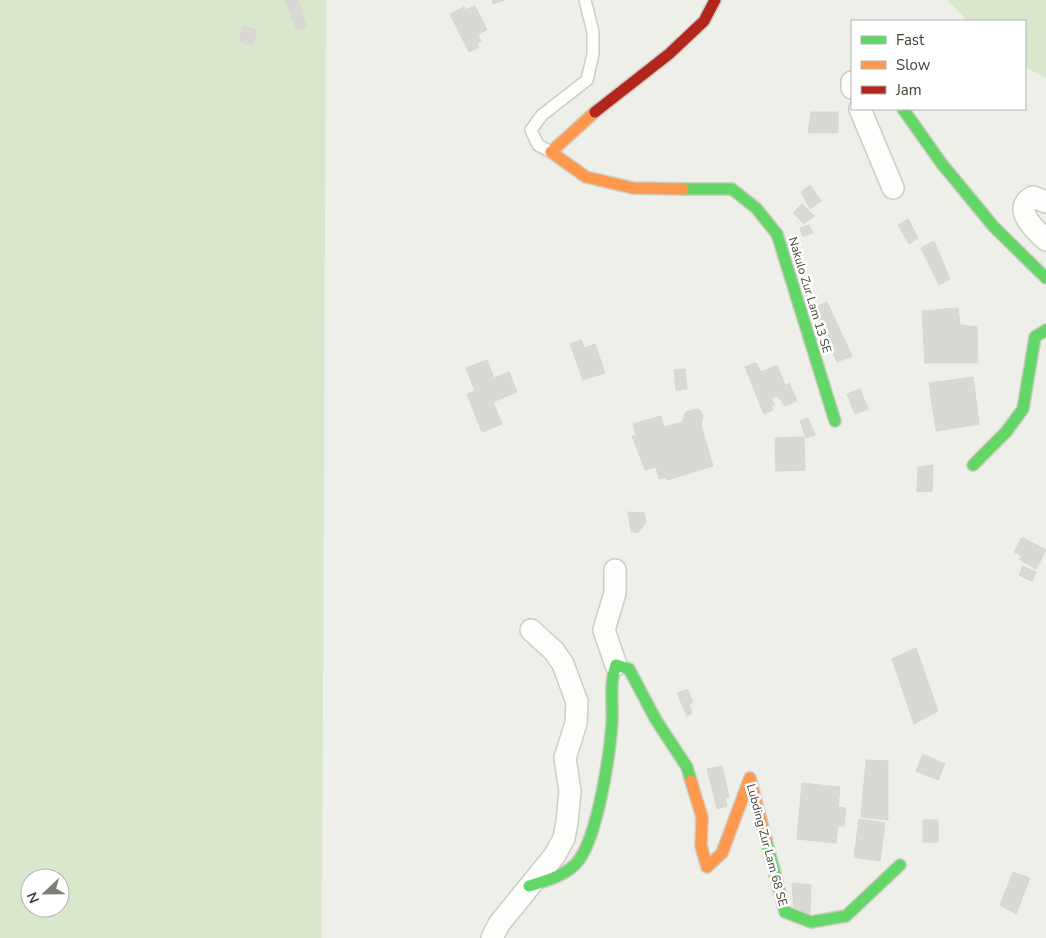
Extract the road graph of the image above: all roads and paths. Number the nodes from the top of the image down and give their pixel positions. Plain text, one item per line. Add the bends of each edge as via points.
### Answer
1 (585, 0) edge
2 (715, 0) edge
3 (860, 110) edge
4 (904, 110) edge
5 (551, 152) junction
6 (893, 188) dead end
7 (1046, 202) edge
8 (1046, 240) edge
9 (1046, 278) edge
10 (1046, 330) edge
11 (835, 421) dead end
12 (973, 465) dead end
13 (615, 570) dead end
14 (531, 630) dead end
15 (616, 665) junction
16 (900, 865) dead end
17 (529, 886) junction
18 (492, 938) edge

1 - 5 lane via 593,54 587,80 542,115 531,130 538,144
2 - 5 street via 704,22 669,54 608,100
3 - 6 street
4 - 9 street via 942,164 994,227
5 - 11 street, Nakulo Zur Lam 13 SE via 586,177 633,188 732,189 756,208 777,234
7 - 8 street via 1033,196 1024,207 1028,223
10 - 12 street via 1035,338 1023,409 1006,432
13 - 15 street via 615,593 604,630
14 - 17 street via 563,664 577,702 576,723 566,758 570,791 564,838 555,855
15 - 16 street, Lubding Zur Lam 68 SE via 629,669 656,720 687,767 702,817 701,846 707,867 722,853 750,778 785,912 811,922 846,916
15 - 17 street via 611,676 612,724 591,839 580,859 558,877
17 - 18 street

